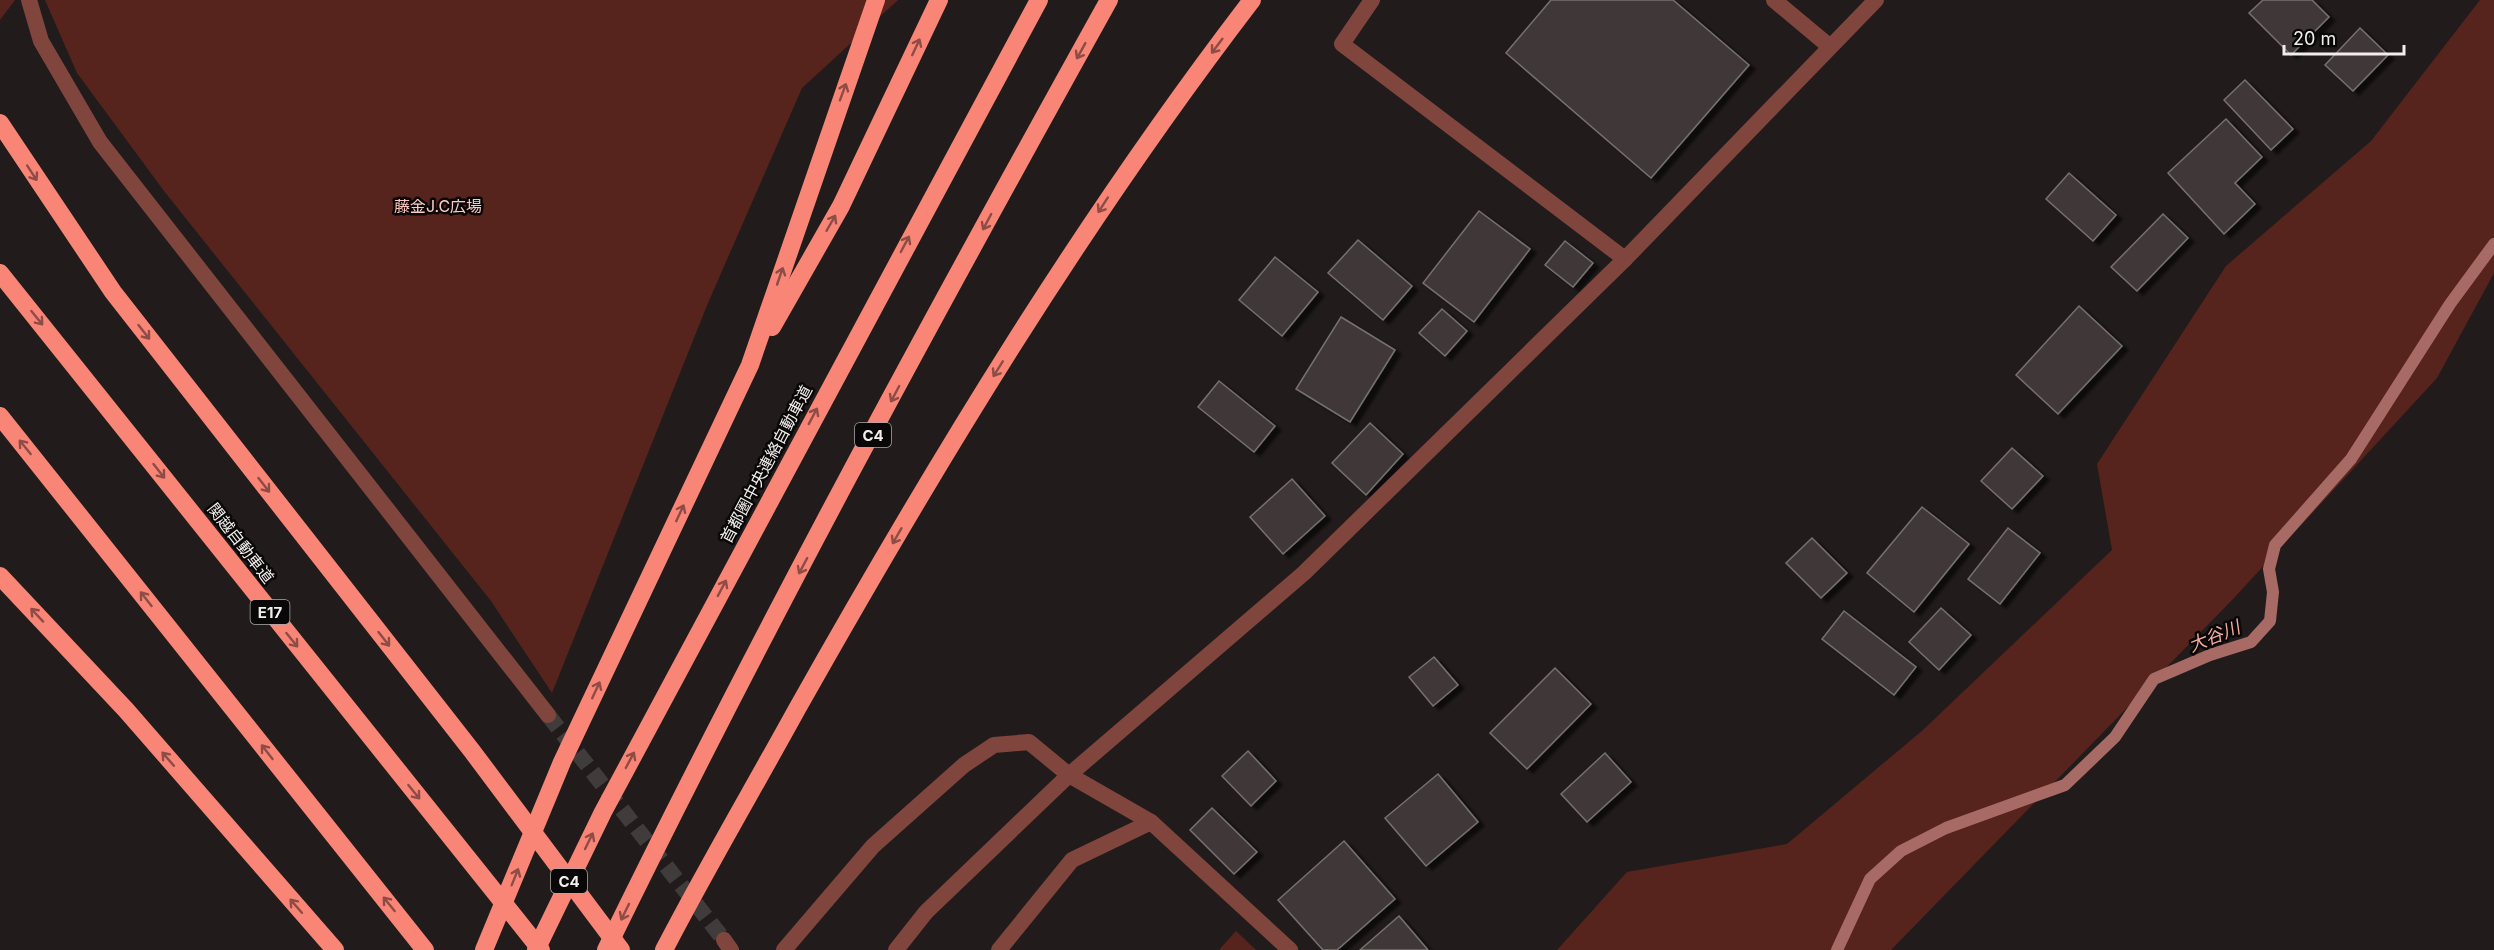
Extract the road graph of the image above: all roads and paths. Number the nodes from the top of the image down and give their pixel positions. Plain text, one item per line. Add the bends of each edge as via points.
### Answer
1 (29, 0) edge
2 (876, 0) edge
3 (939, 0) edge
4 (1039, 0) edge
5 (1109, 0) edge
6 (1252, 0) edge
7 (1372, 0) edge
8 (1774, 0) edge
9 (1876, 0) edge
10 (1829, 46) junction
11 (0, 123) edge
12 (1625, 259) junction
13 (0, 273) edge
14 (750, 364) junction
15 (0, 416) edge
16 (0, 576) edge
17 (548, 715) tunnel mouth
18 (1069, 775) junction
19 (1151, 822) junction
20 (335, 950) edge
21 (426, 950) edge
22 (484, 950) edge
23 (536, 950) edge
24 (541, 950) edge
25 (606, 950) edge
26 (621, 950) edge
27 (664, 950) edge
28 (784, 950) edge
29 (896, 950) edge
30 (999, 950) edge
31 (1290, 950) edge

1 - 17 street via 41,41 100,142
14 -> 2 highway
14 -> 3 highway via 841,206
23 -> 4 highway, 首都圏中央連絡自動車道 / C4 via 603,812
5 -> 25 highway, C4 via 825,525
6 -> 27 highway via 1120,180 937,465
7 - 12 street via 1342,44
8 - 10 street
9 - 10 street
10 - 12 street
11 -> 26 highway via 113,292 472,751
12 - 18 street via 1304,573
13 -> 24 highway, 関越自動車道 / E17
22 -> 14 highway via 562,762
21 -> 15 highway
20 -> 16 highway via 126,710
18 - 19 street
18 - 28 street via 1029,742 994,745 964,765 873,846
18 - 29 street via 926,912
19 - 30 street via 1072,860
19 - 31 street

